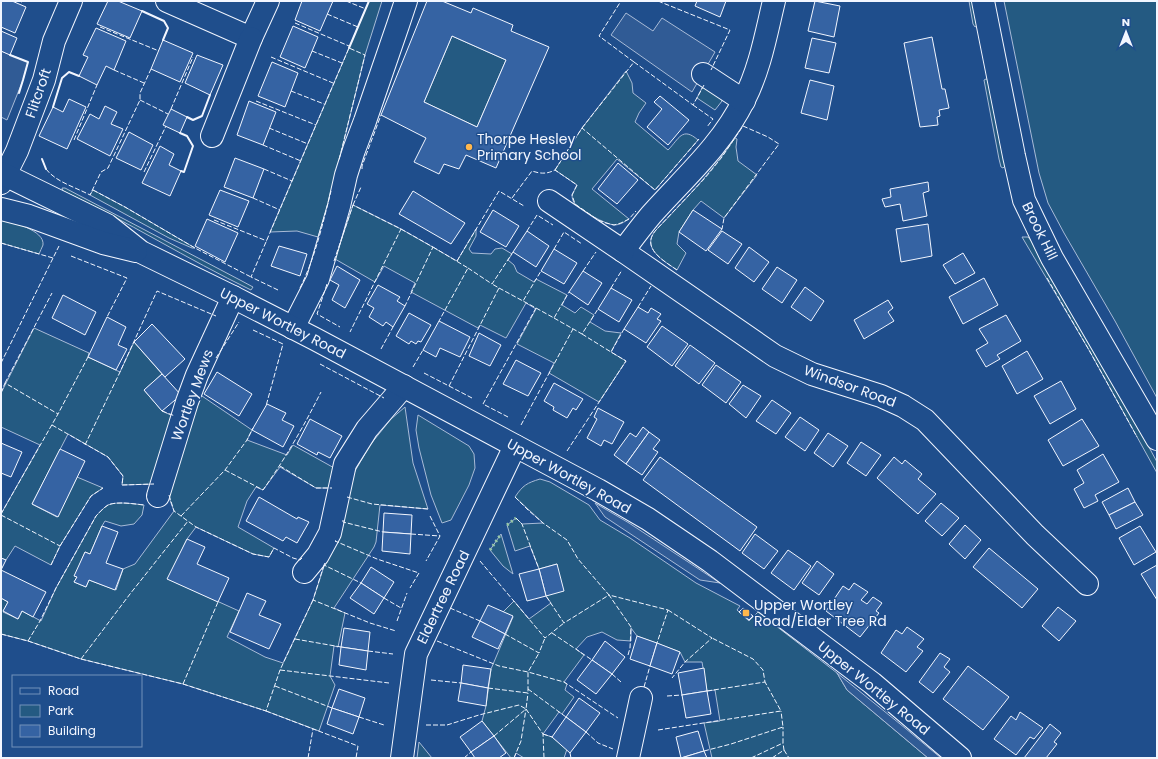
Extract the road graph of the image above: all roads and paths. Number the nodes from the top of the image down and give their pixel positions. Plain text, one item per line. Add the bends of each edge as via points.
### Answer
1 (71, 1) edge
2 (166, 1) edge
3 (268, 1) edge
4 (406, 1) edge
5 (774, 1) edge
6 (983, 1) edge
7 (251, 38) junction
8 (703, 74) dead end
9 (744, 101) junction
10 (212, 136) dead end
11 (2, 177) edge
12 (549, 201) dead end
13 (1, 209) edge
14 (623, 251) junction
15 (141, 252) junction
16 (233, 297) junction
17 (293, 328) junction
18 (404, 386) junction
19 (1157, 439) edge
20 (515, 446) junction
21 (158, 496) dead end
22 (304, 572) dead end
23 (1087, 584) dead end
24 (641, 698) dead end
25 (402, 758) edge
26 (628, 758) edge
27 (960, 758) edge

1 - 11 street, Flitcroft via 54,41 44,80 16,151
2 - 7 street
3 - 7 street
4 - 17 street via 354,150 353,177 339,206 318,279
5 - 9 street via 758,65
6 - 19 street, Brook Hill via 1024,200 1052,258
7 - 10 street
8 - 9 street
9 - 14 street via 699,165 652,214
11 - 15 street, Upper Wortley Road via 107,225
12 - 14 street, Windsor Road
13 - 15 street, Upper Wortley Road via 29,216 103,243
14 - 23 street, Windsor Road via 775,356 812,374 881,396 925,420 1035,535
15 - 16 street, Upper Wortley Road
16 - 17 street, Upper Wortley Road
16 - 21 street, Wortley Mews via 197,374
17 - 18 street, Upper Wortley Road
18 - 20 street, Upper Wortley Road
18 - 22 street via 367,429 345,464 330,533 318,555
20 - 25 street, Eldertree Road via 416,654
20 - 27 street, Upper Wortley Road via 648,519 710,561 872,683
24 - 26 street

